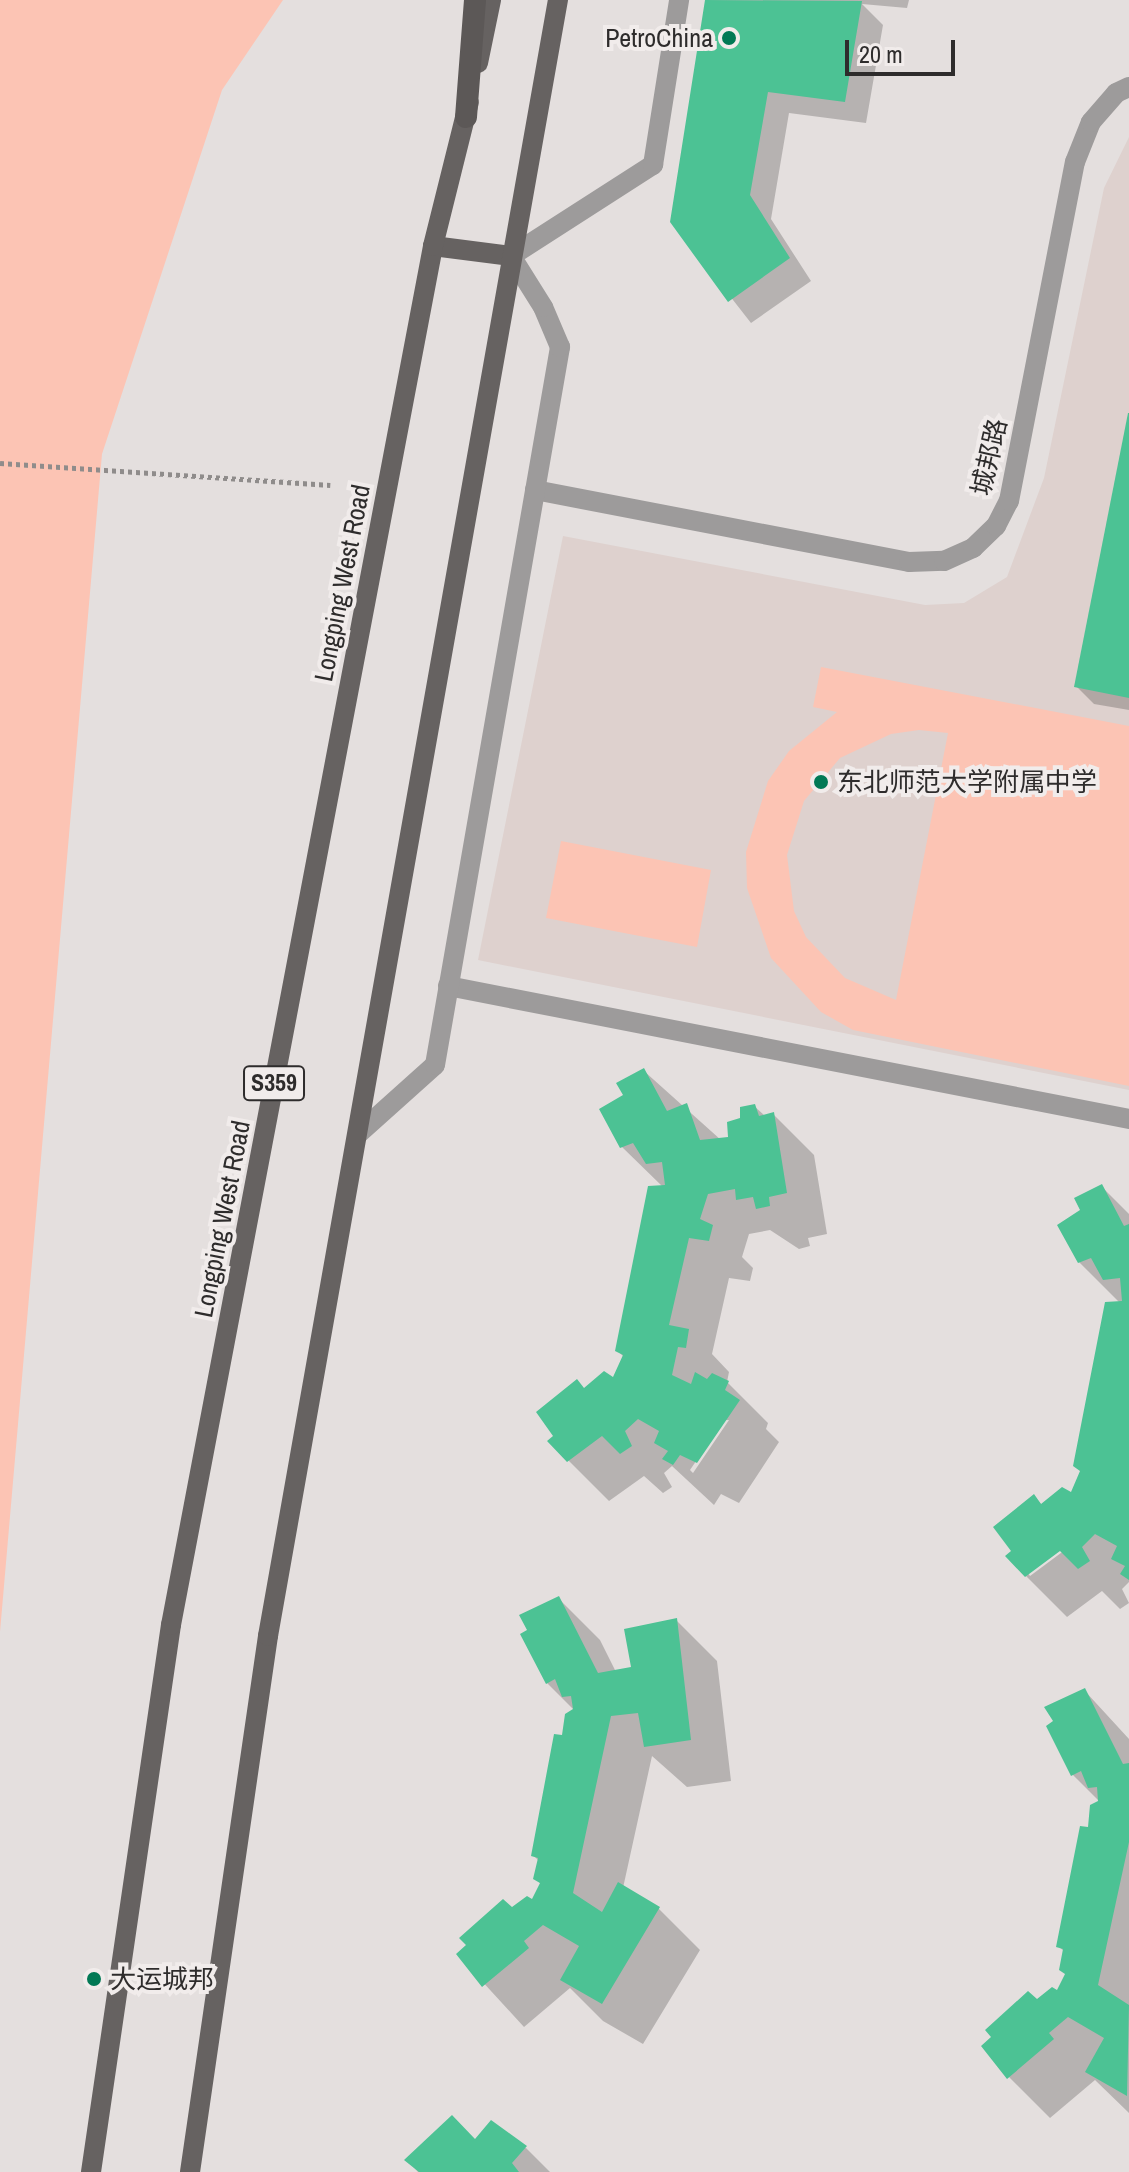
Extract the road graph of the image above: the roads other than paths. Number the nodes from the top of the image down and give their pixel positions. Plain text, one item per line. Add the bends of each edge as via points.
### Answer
1 (475, 0) edge
2 (491, 0) edge
3 (558, 0) edge
4 (679, 0) edge
5 (1129, 87) edge
6 (466, 117) junction
7 (433, 246) junction
8 (511, 256) junction
9 (535, 490) junction
10 (448, 986) junction
11 (1129, 1119) edge
12 (358, 1134) junction
13 (91, 2172) edge
14 (190, 2172) edge

1 - 6 highway
2 - 6 main road, Longping West Road / S359
3 - 8 main road
4 - 8 street via 653,165
5 - 9 street, 城邦路 via 1116,93 1091,122 1075,162 1009,501 996,526 973,548 944,561 909,562
6 - 7 main road, Longping West Road / S359
7 - 8 main road
7 - 13 main road, Longping West Road / S359 via 174,1609
8 - 9 street via 560,347
8 - 12 main road
9 - 10 street
10 - 11 street
10 - 12 street via 435,1065
12 - 14 main road via 268,1636

